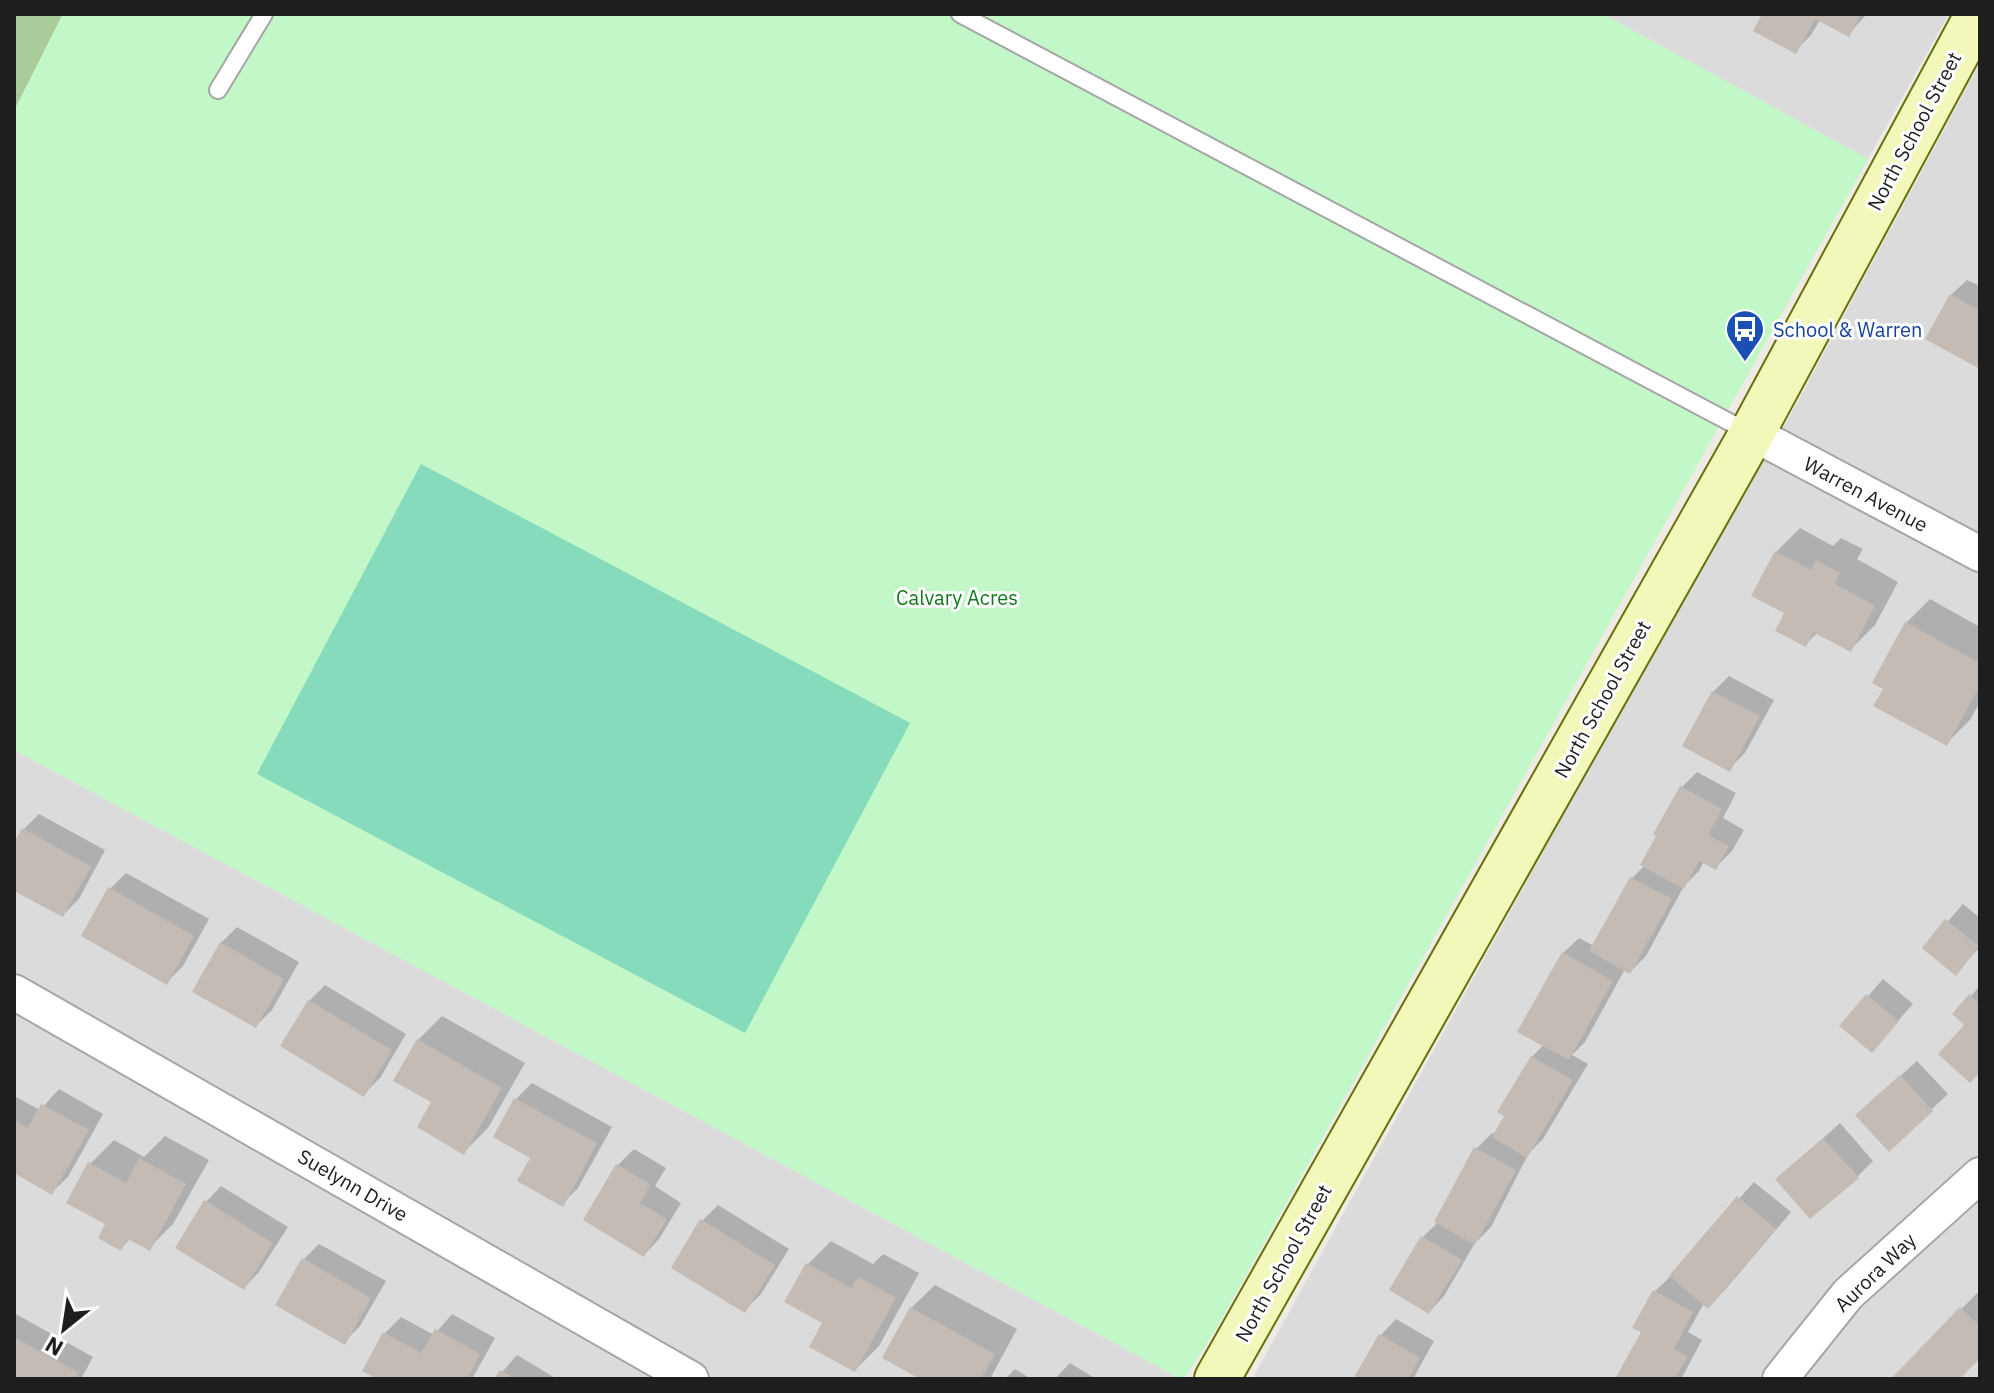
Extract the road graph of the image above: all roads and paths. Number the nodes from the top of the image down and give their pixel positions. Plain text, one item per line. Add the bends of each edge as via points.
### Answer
1 (264, 14) edge
2 (960, 14) edge
3 (1978, 14) edge
4 (218, 90) dead end
5 (1752, 433) junction
6 (1980, 554) edge
7 (14, 992) edge
8 (1980, 1175) edge
9 (691, 1379) edge
10 (1217, 1379) edge
11 (1780, 1379) edge

1 - 4 lane
2 - 5 lane
3 - 5 street, North School Street
5 - 6 street, Warren Avenue
5 - 10 street, North School Street
7 - 9 street, Suelynn Drive
8 - 11 street, Aurora Way via 1848,1294

